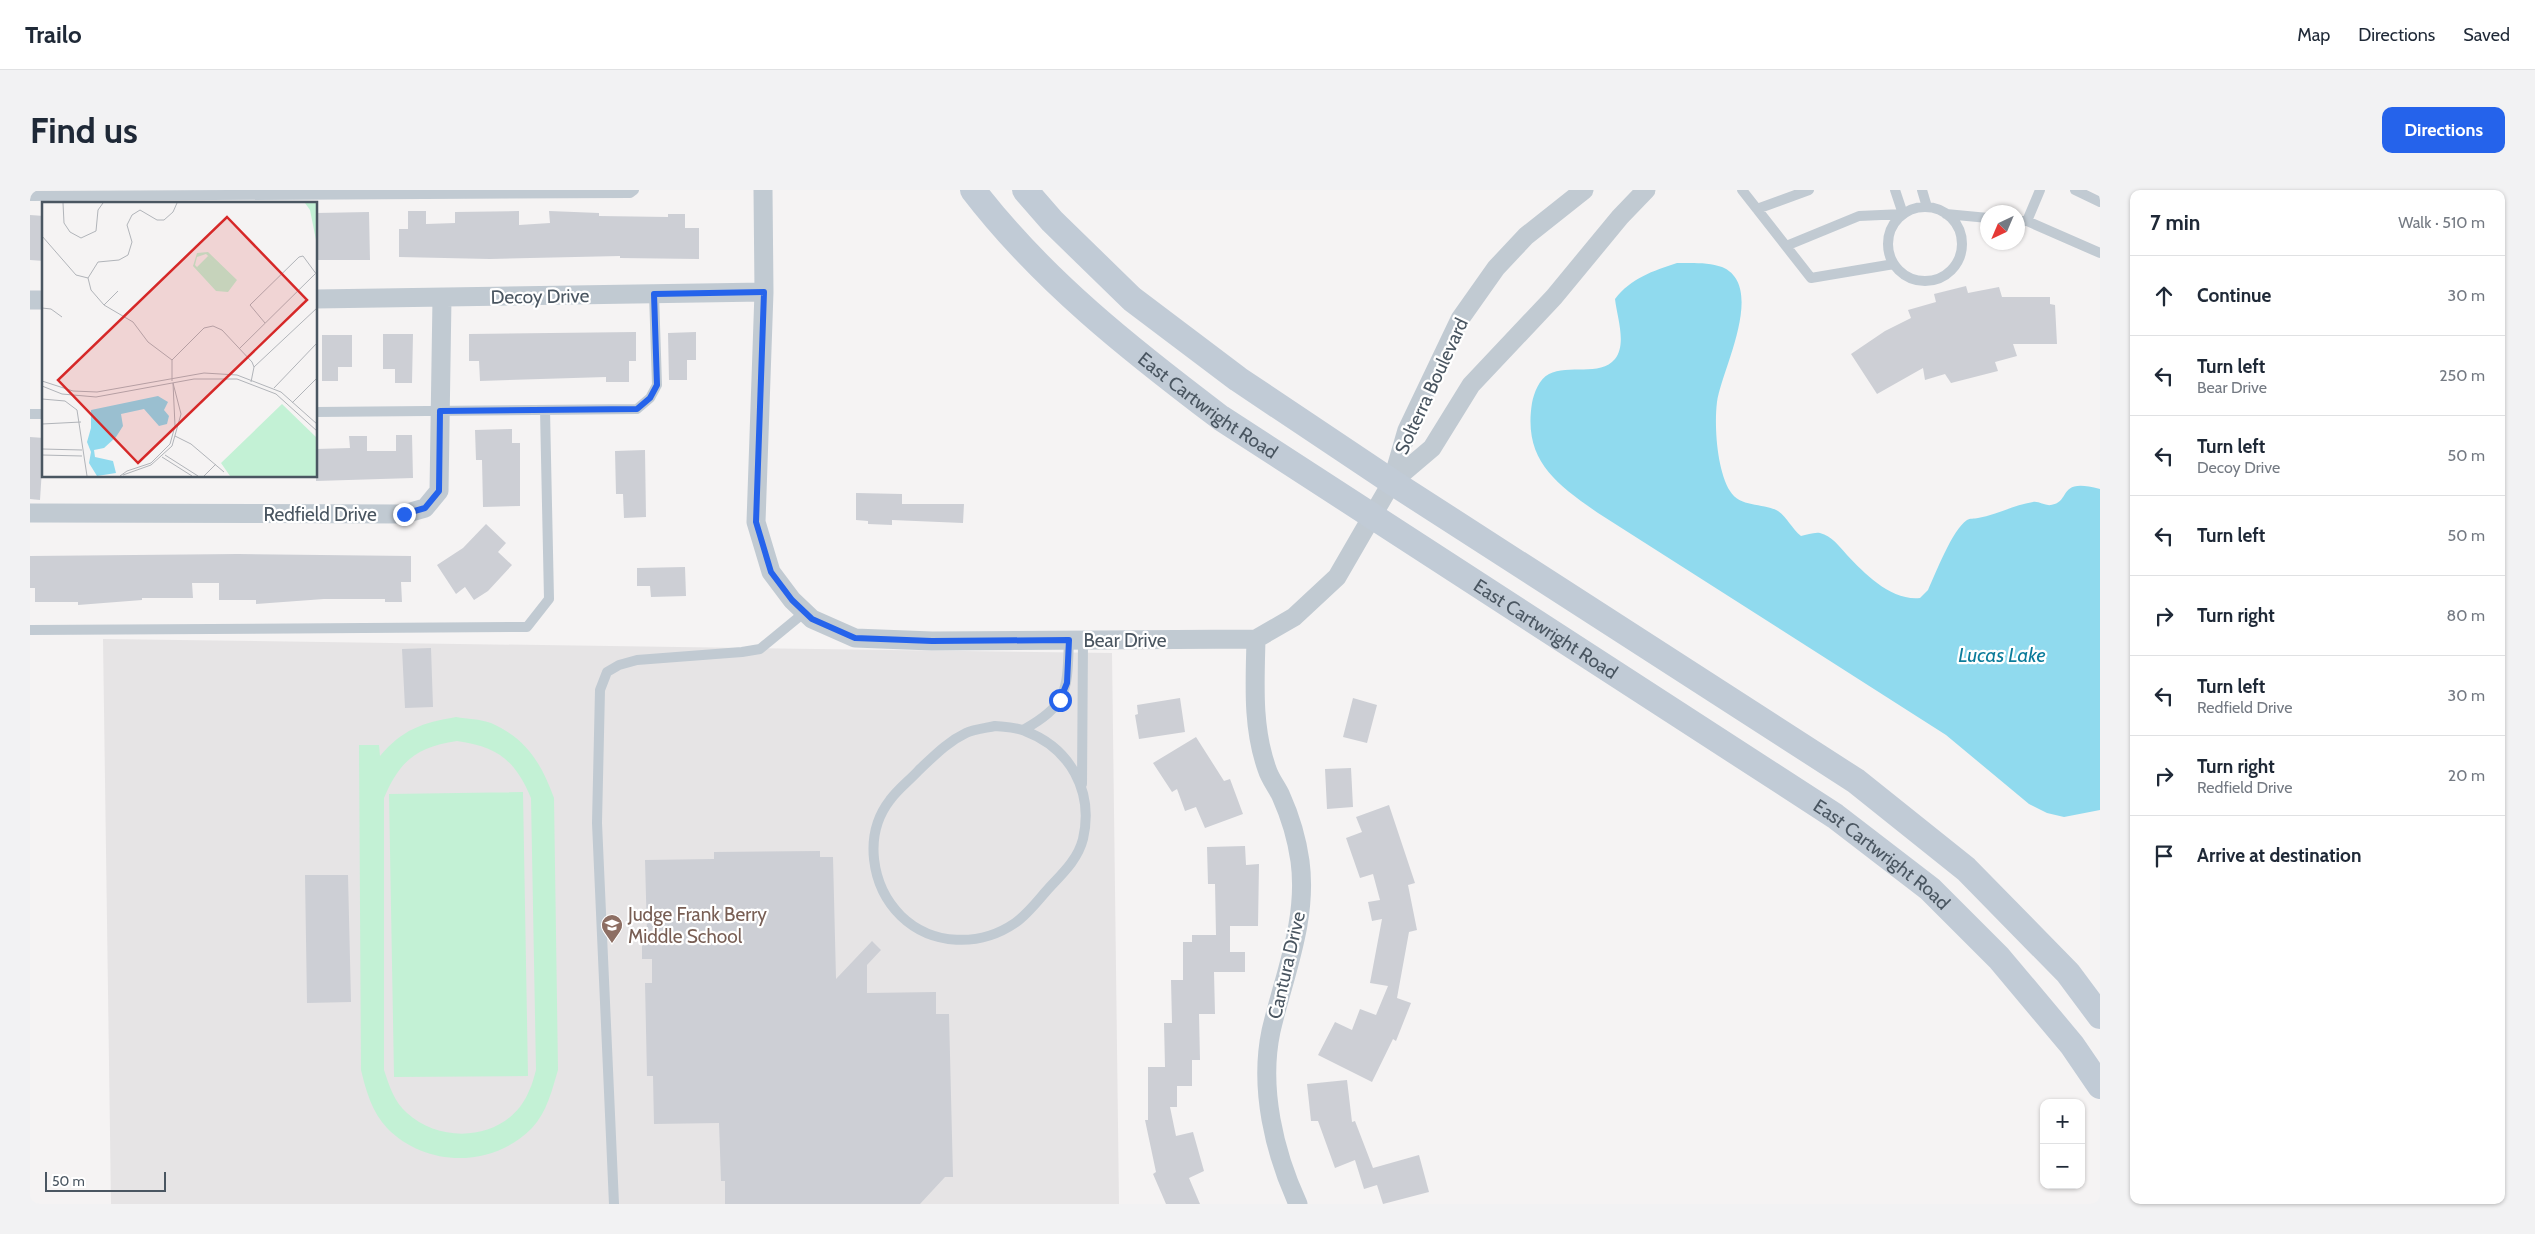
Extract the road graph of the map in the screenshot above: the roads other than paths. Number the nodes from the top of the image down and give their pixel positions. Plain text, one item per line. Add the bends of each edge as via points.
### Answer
1 (634, 190) edge
2 (763, 190) edge
3 (973, 190) edge
4 (1025, 190) edge
5 (1584, 190) edge
6 (1646, 190) edge
7 (1742, 190) edge
8 (1809, 190) edge
9 (1895, 190) edge
10 (1922, 190) edge
11 (2040, 190) edge
12 (2075, 190) edge
13 (30, 196) edge
14 (185, 199) edge
15 (2100, 202) edge
16 (1927, 207) junction
17 (1757, 209) junction
18 (1902, 214) junction
19 (1946, 214) junction
20 (2025, 216) edge
21 (1980, 217) edge
22 (2025, 222) edge
23 (1786, 246) junction
24 (2100, 253) edge
25 (1894, 264) junction
26 (764, 292) junction
27 (654, 294) junction
28 (442, 298) junction
29 (318, 299) edge
30 (545, 410) junction
31 (440, 411) junction
32 (318, 412) edge
33 (1392, 482) junction
34 (30, 513) edge
35 (1372, 517) junction
36 (805, 612) junction
37 (30, 630) edge
38 (1256, 639) junction
39 (1076, 640) junction
40 (1023, 730) junction
41 (1082, 785) junction
42 (2100, 1016) edge
43 (2100, 1086) edge
44 (614, 1204) edge
45 (1298, 1204) edge

1 - 14 lane via 630,193
2 - 26 street, Bear Drive
3 - 35 main road, East Cartwright Road via 993,216 1057,283 1138,356 1221,418
4 - 33 main road, East Cartwright Road via 1132,299 1238,379
5 - 33 street, Solterra Boulevard via 1526,236 1496,268 1460,319 1407,430
6 - 33 street, Solterra Boulevard via 1554,297 1471,385 1432,448
7 - 17 lane
8 - 17 lane
9 - 18 lane
10 - 16 lane
11 - 20 lane
12 - 15 lane
13 - 14 lane
16 - 18 lane via 1914,208
16 - 19 lane
17 - 23 lane
18 - 23 lane via 1859,216
18 - 25 lane via 1889,234 1888,246
19 - 21 lane
19 - 25 lane via 1958,227 1962,239 1961,252 1949,272 1939,278 1916,280
22 - 24 lane
23 - 25 lane via 1811,278
26 - 27 street, Decoy Drive
26 - 36 street, Bear Drive via 756,522 771,572
27 - 28 street, Decoy Drive
27 - 30 lane via 657,385 650,398 637,409
28 - 29 street, Decoy Drive
28 - 31 street, Redfield Drive
30 - 31 lane
30 - 37 lane via 549,598 527,626
31 - 32 lane
31 - 34 street, Redfield Drive via 439,491 425,508 404,514
33 - 35 street, Bear Drive
33 - 42 main road, East Cartwright Road via 1856,781 1966,868 2068,973
35 - 38 street, Bear Drive via 1337,577 1294,617
35 - 43 main road, East Cartwright Road via 1835,816 1930,889 1999,958 2072,1045
36 - 39 street, Bear Drive via 812,619 855,638
36 - 44 lane via 760,649 637,660 607,672 600,690 597,823
38 - 39 street, Bear Drive
38 - 45 street, Cantura Drive via 1258,738 1267,771 1291,824 1300,861 1302,894 1296,939 1271,1034 1268,1075 1270,1116 1279,1157
39 - 40 lane via 1060,700 1053,711
39 - 41 lane
40 - 41 lane via 1048,741 1069,761
40 - 41 lane via 995,726 968,732 944,746 889,800 877,825 872,853 877,880 890,906 911,925 936,937 964,941 992,936 1016,922 1071,865 1083,840 1087,813

